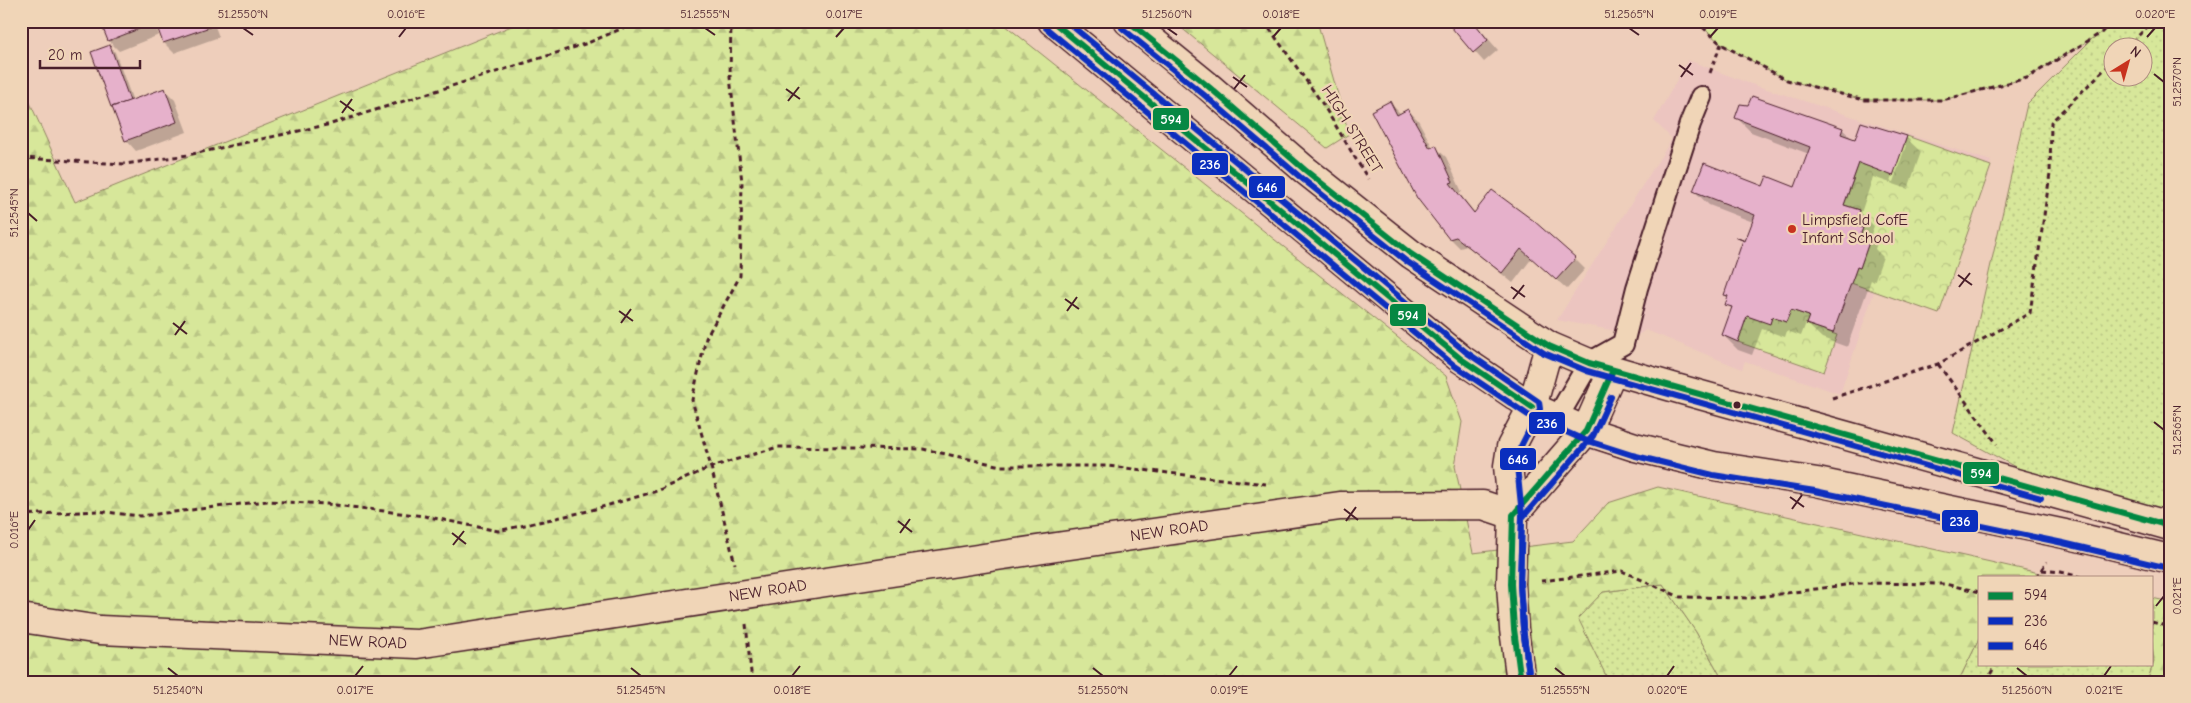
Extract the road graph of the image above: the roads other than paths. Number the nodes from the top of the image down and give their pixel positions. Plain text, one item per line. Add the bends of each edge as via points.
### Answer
1 (1052, 21) edge
2 (1128, 21) edge
3 (1701, 97) dead end
4 (1549, 346) junction
5 (1592, 363) junction
6 (1532, 407) junction
7 (1557, 418) junction
8 (1586, 431) junction
9 (1513, 515) junction
10 (2170, 526) edge
11 (2170, 559) edge
12 (21, 618) edge
13 (1521, 682) edge

1 - 6 main road via 1461,359
2 - 4 main road via 1305,170 1411,254
3 - 5 lane via 1636,288 1623,344
4 - 5 main road
4 - 6 main road
5 - 7 lane
5 - 8 main road
5 - 10 main road
6 - 7 main road
6 - 9 main road via 1511,447 1508,466
7 - 8 main road
8 - 9 main road
8 - 11 main road via 1673,457 1817,482
9 - 12 main road, NEW ROAD via 1483,505 1340,506 417,644 100,630
9 - 13 main road via 1511,584

